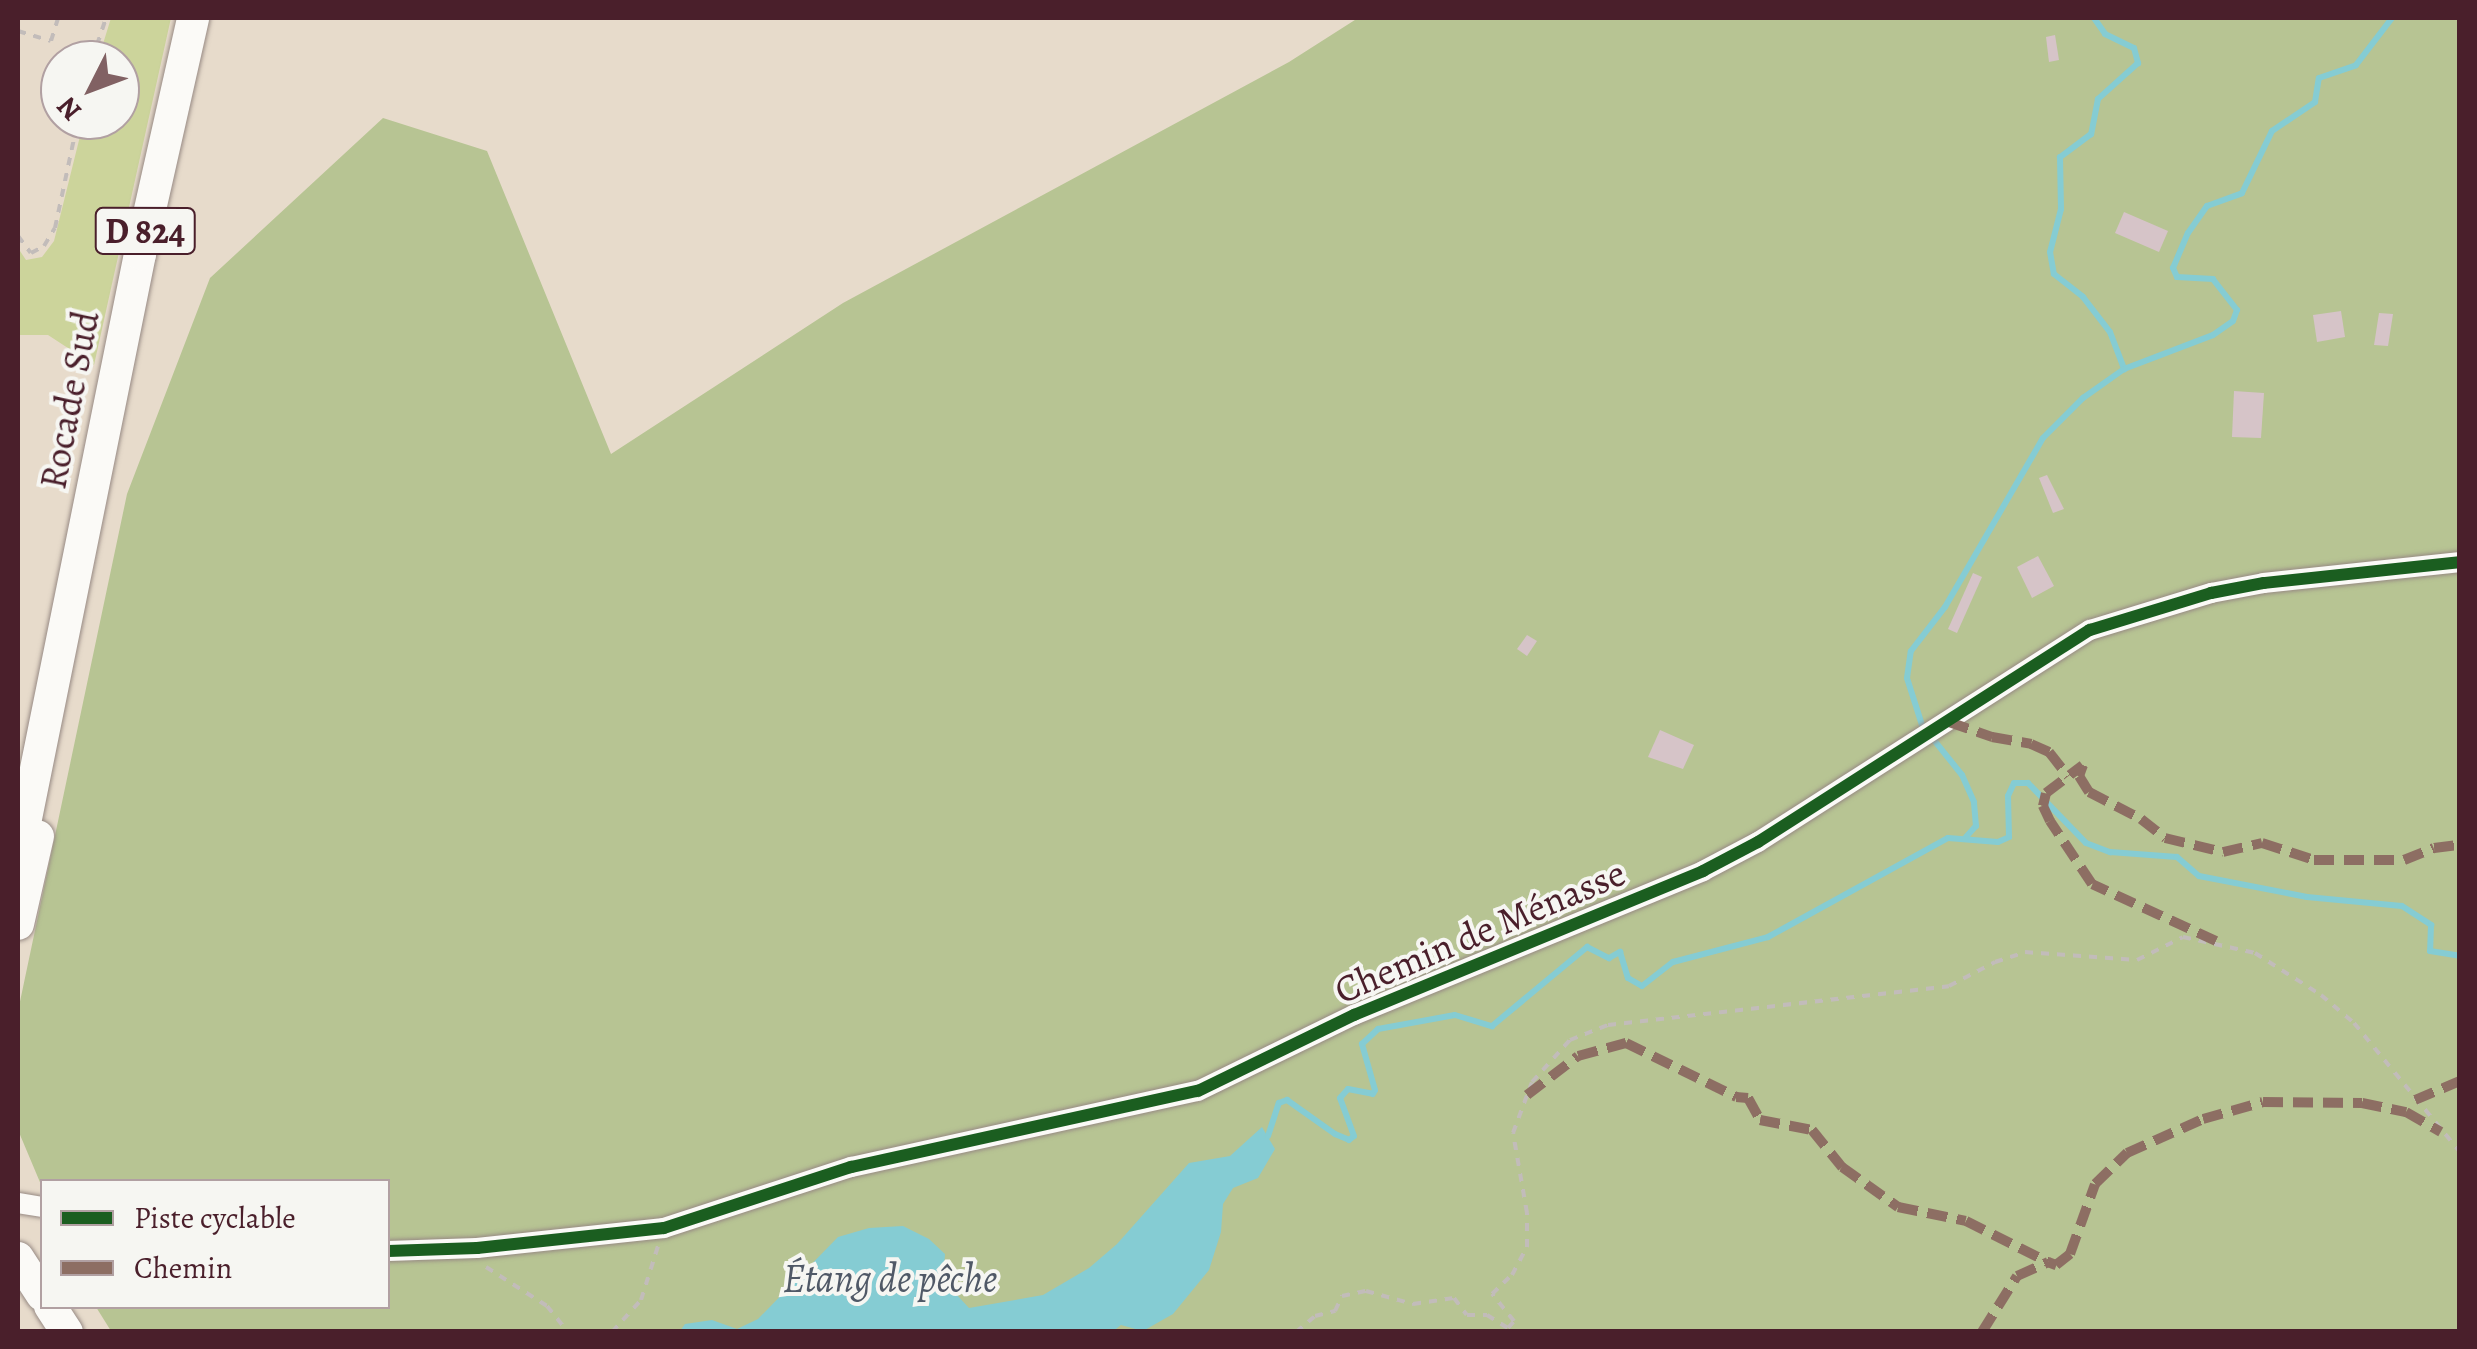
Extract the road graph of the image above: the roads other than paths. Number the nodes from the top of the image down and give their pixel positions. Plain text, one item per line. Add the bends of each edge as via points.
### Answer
1 (193, 18) edge
2 (102, 446) junction
3 (2460, 562) edge
4 (18, 858) edge
5 (18, 924) edge
6 (390, 1251) edge
7 (18, 1258) edge
8 (40, 1292) edge
9 (52, 1309) edge
10 (67, 1332) edge

1 - 2 main road, Rocade Sud / D 824
2 - 4 main road, Rocade Sud / D 824
2 - 5 main road, D 824 via 96,532
3 - 6 street, Chemin de Ménasse via 2264,583 2090,630 1836,796 1703,871 1354,1015 1198,1091 851,1168 664,1228 478,1255
7 - 8 main road
9 - 10 main road

